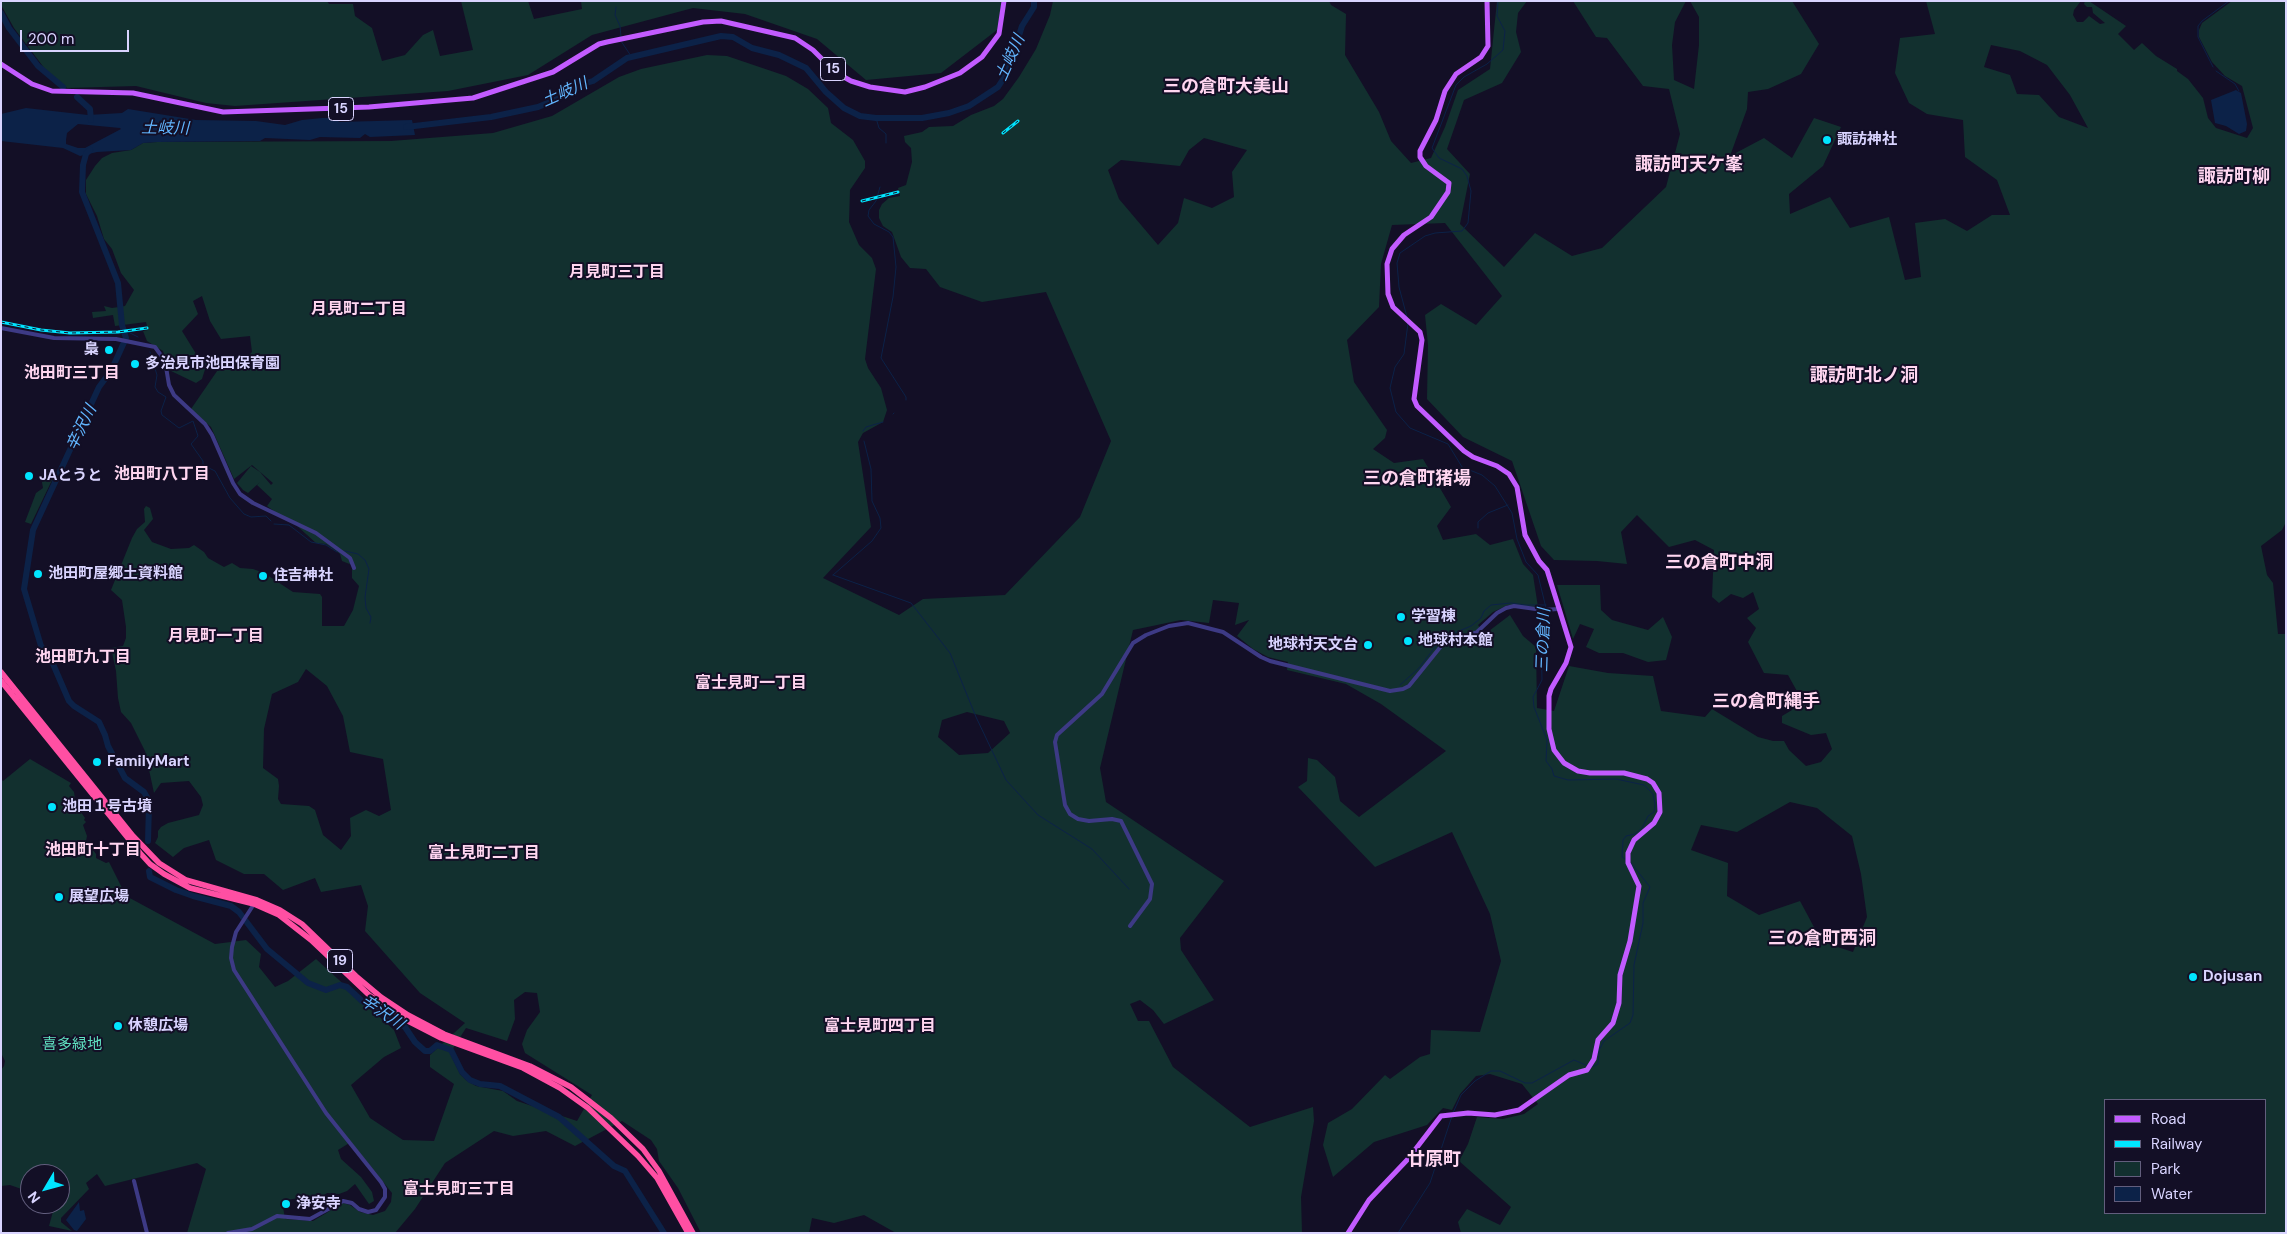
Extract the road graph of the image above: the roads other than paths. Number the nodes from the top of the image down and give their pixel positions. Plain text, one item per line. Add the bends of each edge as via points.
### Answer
1 (1004, 1) edge
2 (1487, 1) edge
3 (1, 64) edge
4 (1, 328) edge
5 (354, 568) dead end
6 (1558, 610) junction
7 (1, 672) edge
8 (1, 681) edge
9 (256, 902) junction
10 (1130, 926) dead end
11 (134, 1181) dead end
12 (147, 1233) edge
13 (228, 1233) edge
14 (688, 1233) edge
15 (693, 1233) edge
16 (1348, 1233) edge

1 - 3 main road, 15 via 999,34 982,56 960,73 905,92 851,81 835,72 800,40 729,22 703,22 622,38 599,44 553,72 473,98 402,105 223,112 133,93 52,91 32,84
2 - 6 main road via 1488,46 1481,57 1456,74 1445,91 1436,120 1420,151 1426,166 1449,183 1448,192 1431,217 1404,235 1392,248 1388,294 1393,307 1420,332 1422,340 1414,392 1417,406 1464,451 1497,466 1514,480 1525,535 1547,570
4 - 5 street via 62,340 116,339 155,347 163,355 174,396 205,424 240,494 253,504 316,533 350,558
6 - 10 street via 1506,608 1478,632 1442,645 1410,686 1390,692 1270,661 1223,632 1188,623 1169,626 1133,643 1102,694 1057,735 1055,742 1065,805 1070,814 1088,821 1121,821 1152,884 1150,899
6 - 16 main road via 1571,647 1549,696 1549,730 1554,750 1564,763 1578,771 1641,776 1653,783 1659,793 1660,812 1654,824 1634,840 1628,853 1628,863 1639,886 1613,1023 1598,1040 1588,1070 1569,1075 1519,1110 1495,1115 1441,1116 1408,1159 1368,1200
7 - 9 highway, 19 via 133,836 159,863 186,880
8 - 9 highway, 19 via 150,864 190,888
9 - 13 street via 236,932 231,958 234,970 326,1113 381,1182 385,1197 376,1210 368,1212 343,1201 310,1219 277,1216 252,1229
9 - 14 highway, 19 via 301,931 369,995 406,1020 441,1038 523,1068 588,1108 656,1178
9 - 15 highway, 19 via 280,910 302,924 356,976 408,1015 444,1034 549,1074 597,1105 643,1150 668,1186
11 - 12 street

